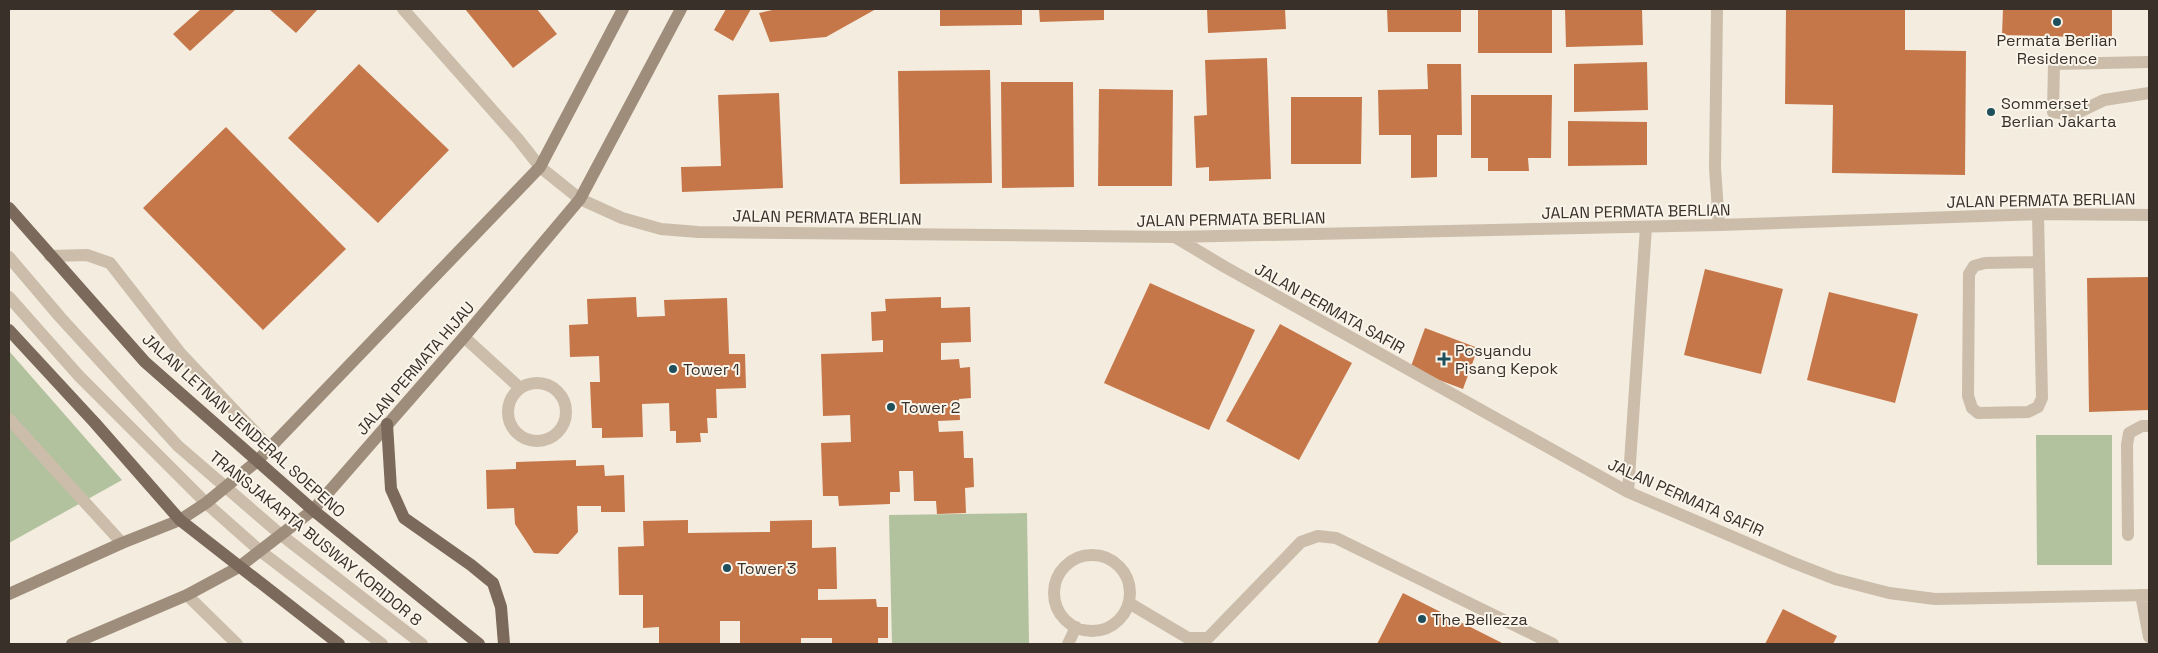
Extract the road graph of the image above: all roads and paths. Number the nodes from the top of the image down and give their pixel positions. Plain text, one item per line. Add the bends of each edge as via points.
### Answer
1 (403, 9) edge
2 (623, 9) edge
3 (681, 9) edge
4 (1717, 9) edge
5 (2149, 62) edge
6 (2149, 93) edge
7 (540, 167) junction
8 (580, 199) junction
9 (9, 208) edge
10 (2038, 214) junction
11 (2149, 216) edge
12 (1720, 225) junction
13 (1646, 227) junction
14 (1175, 237) junction
15 (50, 256) junction
16 (9, 257) edge
17 (2039, 262) junction
18 (9, 296) edge
19 (9, 330) edge
20 (464, 337) junction
21 (520, 388) junction
22 (9, 419) edge
23 (386, 424) junction
24 (2149, 426) edge
25 (270, 448) junction
26 (256, 462) junction
27 (225, 487) junction
28 (1628, 492) junction
29 (206, 503) junction
30 (313, 510) junction
31 (180, 520) junction
32 (280, 534) junction
33 (2128, 535) dead end
34 (122, 542) junction
35 (259, 550) junction
36 (239, 567) junction
37 (9, 594) edge
38 (187, 595) junction
39 (2145, 595) edge
40 (1129, 603) junction
41 (1076, 627) junction
42 (2149, 637) edge
43 (72, 644) edge
44 (237, 644) edge
45 (339, 644) edge
46 (382, 644) edge
47 (422, 644) edge
48 (479, 644) edge
49 (504, 644) edge
50 (1068, 644) edge
51 (1553, 644) edge

1 - 7 street, JALAN PERMATA BERLIAN
2 - 7 street
3 - 8 street, JALAN PERMATA HIJAU
4 - 12 street via 1715,168
5 - 6 street via 2054,64 2053,112 2073,115 2104,100
7 - 8 street, JALAN PERMATA BERLIAN
7 - 25 street
8 - 14 street, JALAN PERMATA BERLIAN via 622,218 661,229 698,232
8 - 20 street, JALAN PERMATA HIJAU
9 - 15 main road, JALAN LETNAN JENDERAL SOEPENO
10 - 11 street, JALAN PERMATA BERLIAN
10 - 12 street, JALAN PERMATA BERLIAN
10 - 17 street
12 - 13 street, JALAN PERMATA BERLIAN
13 - 14 street, JALAN PERMATA BERLIAN
13 - 28 street
14 - 28 street, JALAN PERMATA SAFIR
15 - 25 street via 87,255 110,263 181,354
15 - 26 main road, JALAN LETNAN JENDERAL SOEPENO via 145,362
16 - 27 street, TRANSJAKARTA BUSWAY KORIDOR 8 via 178,446
17 - 17 street via 1986,263 1974,266 1969,274 1968,396 1972,408 1978,413 2028,412 2038,407 2042,398
18 - 29 street via 79,376
19 - 31 main road
20 - 21 street
20 - 23 street, JALAN PERMATA HIJAU
21 - 21 street via 509,403 509,421 513,429 528,440 546,440 555,436 566,419 567,409 561,395 539,383
22 - 34 street
23 - 30 street, JALAN PERMATA HIJAU
23 - 49 main road via 391,489 404,518 493,583 501,607
24 - 33 street via 2130,433 2127,445
25 - 26 street
26 - 27 street
26 - 30 main road, JALAN LETNAN JENDERAL SOEPENO
27 - 29 street
27 - 32 street, TRANSJAKARTA BUSWAY KORIDOR 8
28 - 39 street, JALAN PERMATA SAFIR via 1835,579 1889,593 1935,599
29 - 31 street
29 - 35 street
30 - 32 street, JALAN PERMATA HIJAU
30 - 48 main road, JALAN LETNAN JENDERAL SOEPENO
31 - 34 street
31 - 36 main road
32 - 35 street, JALAN PERMATA HIJAU
32 - 47 street, TRANSJAKARTA BUSWAY KORIDOR 8
34 - 37 street
35 - 36 street, JALAN PERMATA HIJAU
35 - 46 street
36 - 38 street, JALAN PERMATA HIJAU
36 - 45 main road
38 - 43 street, JALAN PERMATA HIJAU
38 - 44 street
39 - 42 street
40 - 41 street via 1114,624 1102,629
40 - 41 street via 1127,577 1119,566 1108,558 1082,556 1061,570 1054,596 1057,608
40 - 51 street via 1188,638 1208,638 1301,542 1318,536 1336,538
41 - 50 street

